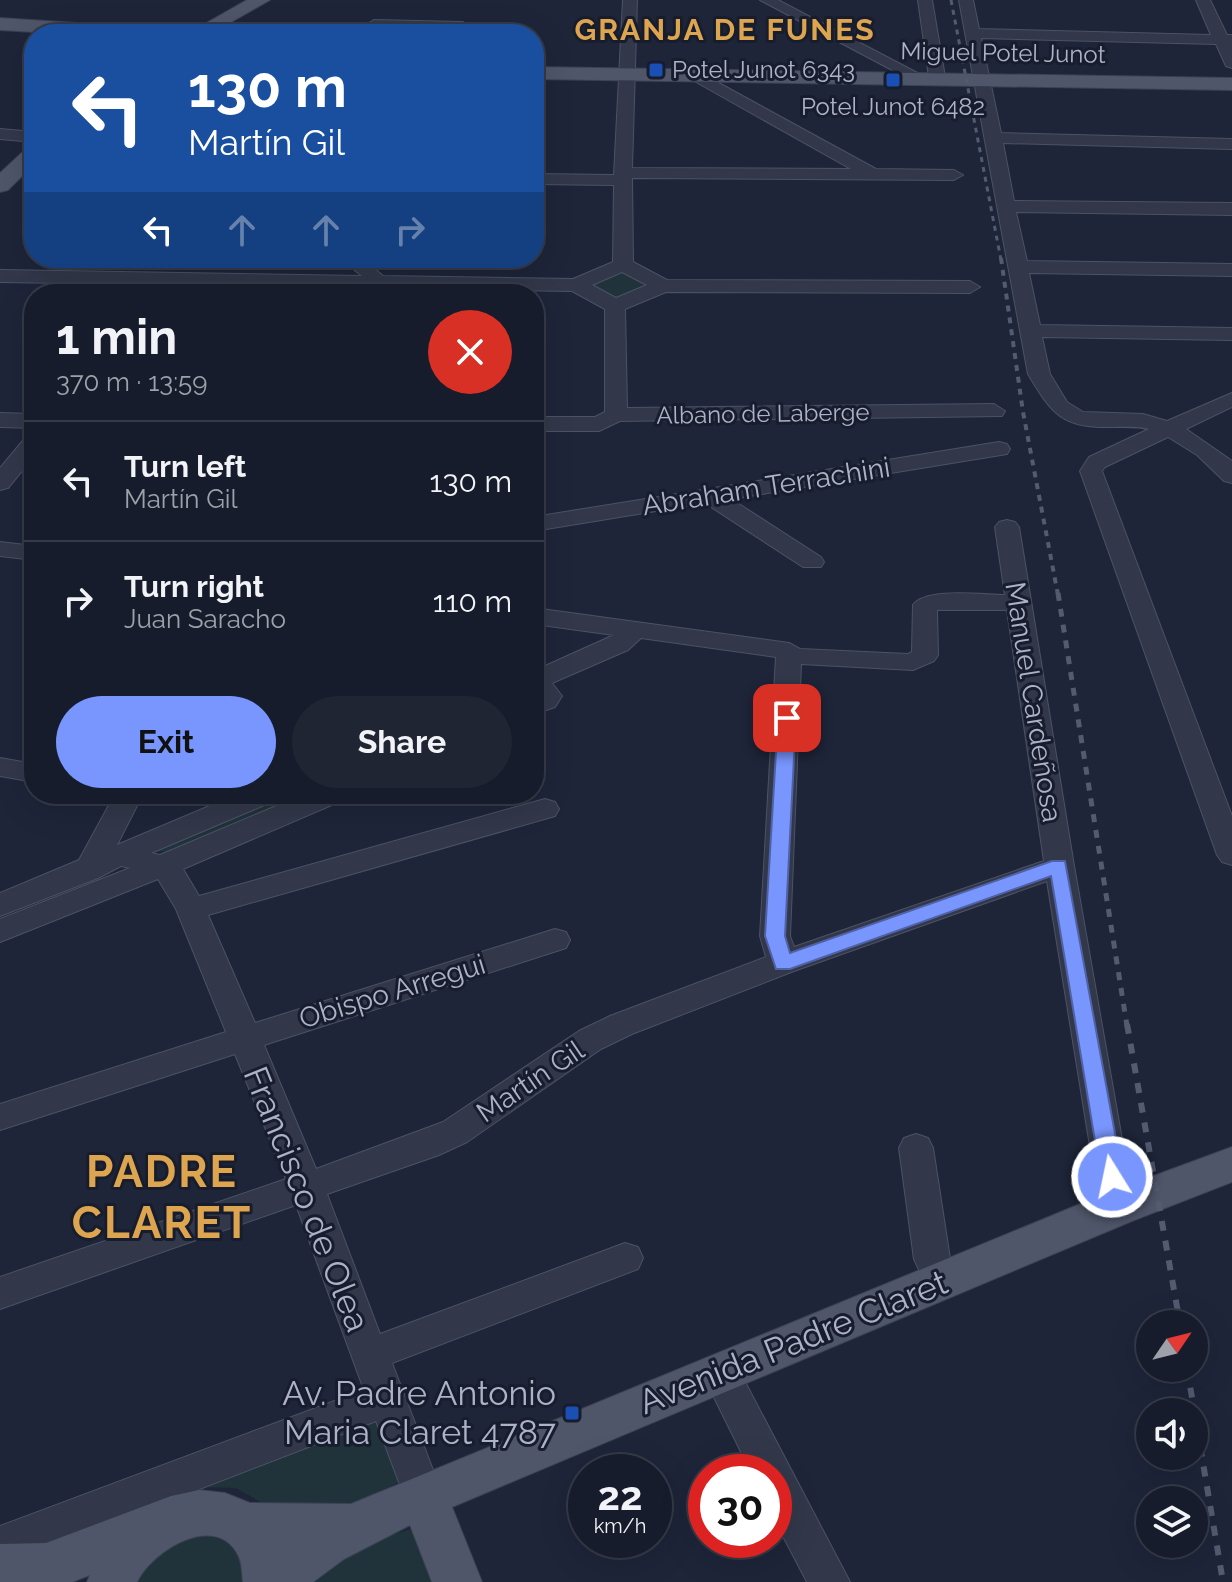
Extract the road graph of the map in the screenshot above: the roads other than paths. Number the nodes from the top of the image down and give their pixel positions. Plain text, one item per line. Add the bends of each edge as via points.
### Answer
1 (261, 0) edge
2 (277, 0) edge
3 (630, 0) edge
4 (767, 0) edge
5 (925, 0) edge
6 (966, 0) edge
7 (1203, 0) edge
8 (468, 7) dead end
9 (0, 24) edge
10 (215, 24) edge
11 (233, 24) edge
12 (464, 24) edge
13 (24, 26) edge
14 (972, 33) junction
15 (1227, 40) edge
16 (1232, 63) edge
17 (544, 73) edge
18 (626, 74) junction
19 (695, 75) junction
20 (927, 77) junction
21 (979, 78) junction
22 (1232, 84) edge
23 (0, 134) edge
24 (24, 136) edge
25 (992, 138) junction
26 (1232, 144) edge
27 (24, 162) edge
28 (872, 174) junction
29 (954, 175) dead end
30 (623, 177) junction
31 (544, 179) edge
32 (24, 180) edge
33 (0, 185) edge
34 (0, 203) edge
35 (1007, 206) junction
36 (1232, 209) edge
37 (623, 265) junction
38 (1018, 267) junction
39 (184, 268) edge
40 (364, 268) edge
41 (1232, 270) edge
42 (0, 276) edge
43 (376, 282) junction
44 (122, 284) edge
45 (171, 284) edge
46 (353, 284) edge
47 (509, 284) edge
48 (544, 285) edge
49 (576, 285) junction
50 (663, 286) junction
51 (970, 287) dead end
52 (615, 306) junction
53 (1030, 331) junction
54 (1232, 334) edge
55 (1232, 399) edge
56 (994, 411) dead end
57 (616, 415) junction
58 (0, 420) edge
59 (24, 421) edge
60 (544, 424) edge
61 (1169, 430) junction
62 (999, 449) dead end
63 (24, 454) edge
64 (1229, 467) edge
65 (0, 483) edge
66 (710, 496) junction
67 (544, 522) edge
68 (1007, 527) dead end
69 (0, 549) edge
70 (24, 552) edge
71 (812, 562) dead end
72 (1019, 603) junction
73 (544, 617) edge
74 (636, 629) junction
75 (786, 652) junction
76 (544, 684) edge
77 (0, 767) edge
78 (24, 771) edge
79 (125, 804) edge
80 (240, 804) edge
81 (308, 804) edge
82 (545, 809) dead end
83 (118, 855) junction
84 (1232, 855) edge
85 (163, 866) junction
86 (1059, 866) junction
87 (100, 876) junction
88 (0, 905) edge
89 (191, 909) junction
90 (0, 931) edge
91 (555, 940) dead end
92 (783, 963) junction
93 (243, 1038) junction
94 (0, 1117) edge
95 (916, 1148) dead end
96 (1232, 1164) edge
97 (307, 1188) junction
98 (1117, 1208) junction
99 (625, 1258) dead end
100 (942, 1280) junction
101 (0, 1293) edge
102 (369, 1355) junction
103 (720, 1371) junction
104 (385, 1400) junction
105 (762, 1454) edge
106 (423, 1496) junction
107 (792, 1513) edge
108 (356, 1525) junction
109 (245, 1527) junction
110 (146, 1531) junction
111 (0, 1546) edge
112 (0, 1568) edge
113 (111, 1580) edge
114 (268, 1582) edge
115 (278, 1582) edge
116 (457, 1582) edge
117 (829, 1582) edge

1 - 10 main road
2 - 11 main road
3 - 18 street
4 - 20 street
5 - 20 street
6 - 14 street
7 - 15 street
8 - 12 street
9 - 13 main road
14 - 15 street
14 - 21 street
15 - 16 street
17 - 18 main road, Miguel Potel Junot
18 - 19 main road, Miguel Potel Junot
18 - 30 street
19 - 20 main road, Miguel Potel Junot
19 - 28 street
20 - 21 main road, Miguel Potel Junot
21 - 22 main road, Miguel Potel Junot
21 - 25 street
23 - 24 street
25 - 26 street
25 - 35 street
27 - 33 main road
28 - 29 street
28 - 30 street
30 - 31 street
30 - 37 street
32 - 34 main road
35 - 36 street
35 - 38 street
37 - 49 street
37 - 50 street
38 - 41 street
38 - 53 street
39 - 45 street
40 - 43 street
42 - 44 street
43 - 46 street
43 - 47 street
48 - 49 street
49 - 52 street
50 - 51 street
50 - 52 street
52 - 57 street
53 - 54 street
53 - 61 street via 1039,374 1067,413 1084,419 1142,421
55 - 61 street
56 - 57 street, Albano de Laberge
57 - 60 street, Albano de Laberge via 599,424
58 - 59 street
61 - 64 street
61 - 84 street via 1092,466
62 - 66 street, Abraham Terrachini
63 - 65 street
66 - 67 street, Abraham Terrachini
66 - 71 street
68 - 72 street, Manuel Cardeñosa
69 - 70 street
72 - 75 street via 930,602 925,605 925,655 913,662
72 - 86 street, Manuel Cardeñosa
73 - 74 street
74 - 75 street
74 - 76 street via 619,644
75 - 92 street via 775,936
77 - 78 street
79 - 87 street
80 - 83 street
81 - 85 street
82 - 89 street
83 - 85 street
83 - 87 street
85 - 87 street
85 - 89 street, Francisco de Olea via 173,873
86 - 92 street, Martín Gil
86 - 98 street, Manuel Cardeñosa
87 - 88 street
87 - 90 street
89 - 93 street, Francisco de Olea
91 - 93 street, Obispo Arregui
92 - 97 street, Martín Gil via 621,1025 590,1040 455,1132
93 - 94 street, Obispo Arregui
93 - 97 street, Francisco de Olea
95 - 100 street via 932,1259
96 - 98 main road, Avenida Padre Claret
97 - 101 street, Martín Gil
97 - 102 street, Francisco de Olea
98 - 100 main road, Avenida Padre Claret
99 - 102 street
100 - 103 main road, Avenida Padre Claret
102 - 104 street, Francisco de Olea
103 - 105 street
103 - 106 main road, Avenida Padre Claret
104 - 106 street, Francisco de Olea
104 - 111 street
106 - 108 main road, Avenida Padre Claret
106 - 116 main road, Francisco de Olea
107 - 117 street
108 - 109 main road, Avenida Padre Claret
108 - 115 main road, Avenida Padre Claret via 296,1562
109 - 110 main road, Avenida Padre Claret via 200,1512
109 - 114 main road via 263,1551
110 - 112 main road, Avenida Padre Claret via 46,1567
110 - 113 main road via 126,1552

